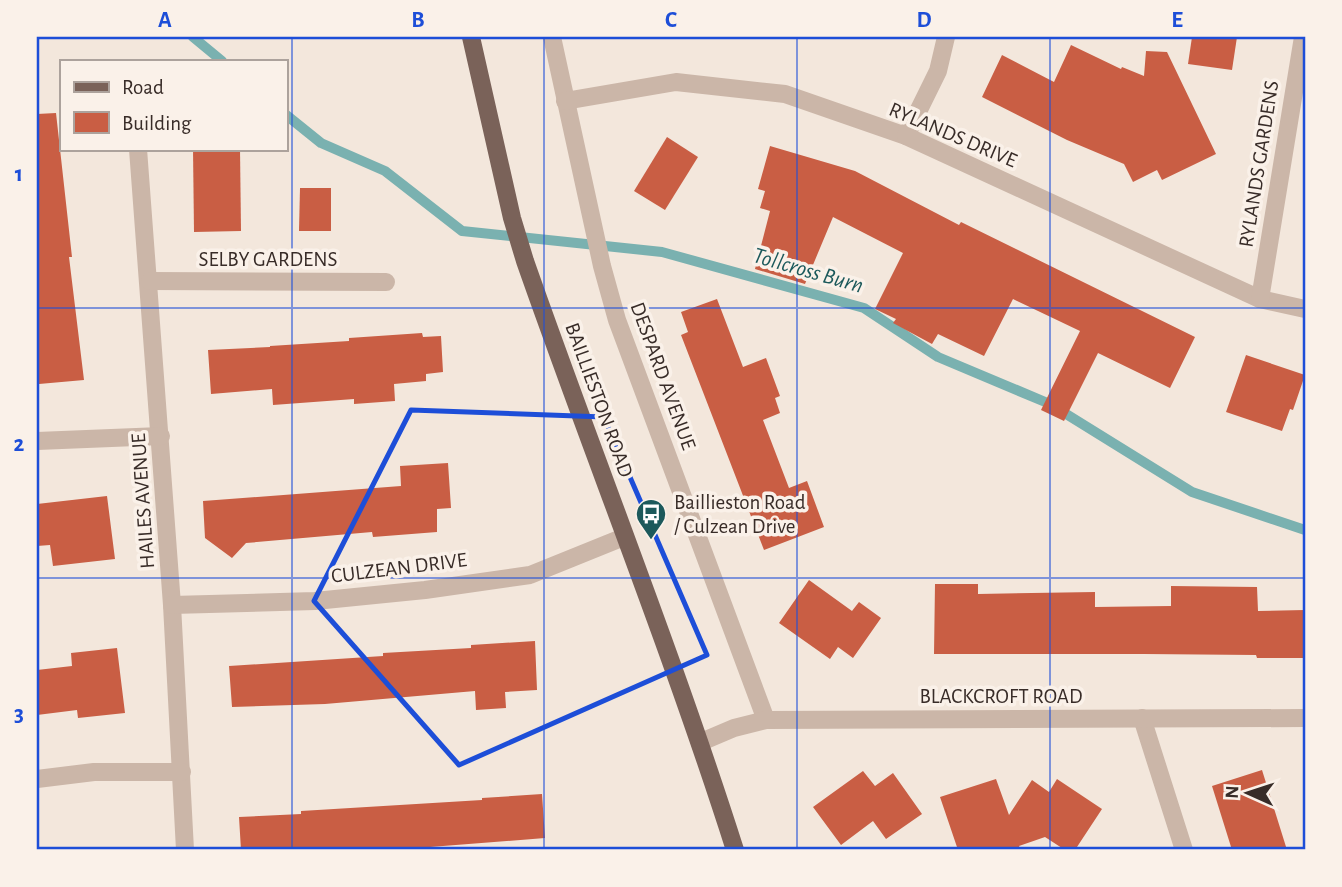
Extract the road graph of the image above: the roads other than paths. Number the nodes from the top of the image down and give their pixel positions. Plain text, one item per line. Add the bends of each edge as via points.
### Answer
1 (471, 37) edge
2 (552, 37) edge
3 (946, 37) edge
4 (1303, 37) edge
5 (565, 101) junction
6 (906, 136) junction
7 (138, 150) edge
8 (150, 281) junction
9 (386, 282) dead end
10 (1260, 299) junction
11 (1305, 309) edge
12 (161, 436) junction
13 (37, 441) edge
14 (624, 537) junction
15 (172, 605) junction
16 (1142, 718) junction
17 (1305, 718) edge
18 (766, 720) junction
19 (701, 742) junction
20 (181, 772) junction
21 (37, 779) edge
22 (185, 850) edge
23 (735, 850) edge
24 (1185, 850) edge

1 - 14 main road, BAILLIESTON ROAD via 525,261
2 - 5 street, DESPARD AVENUE
3 - 6 street via 937,71
4 - 10 street, RYLANDS GARDENS
5 - 6 street, RYLANDS DRIVE via 677,82 716,85 785,94
5 - 18 street, DESPARD AVENUE via 617,320
6 - 10 street, RYLANDS DRIVE
7 - 8 street, HAILES AVENUE
8 - 9 street, SELBY GARDENS
8 - 12 street, HAILES AVENUE
10 - 11 street, RYLANDS DRIVE
12 - 13 street
12 - 15 street, HAILES AVENUE
14 - 15 street, CULZEAN DRIVE via 530,575 315,601
14 - 19 main road, BAILLIESTON ROAD
15 - 20 street, HAILES AVENUE
16 - 17 street, BLACKCROFT ROAD
16 - 18 street, BLACKCROFT ROAD
16 - 24 street
18 - 19 street, BLACKCROFT ROAD
19 - 23 main road, BAILLIESTON ROAD
20 - 21 street via 94,772
20 - 22 street, HAILES AVENUE

